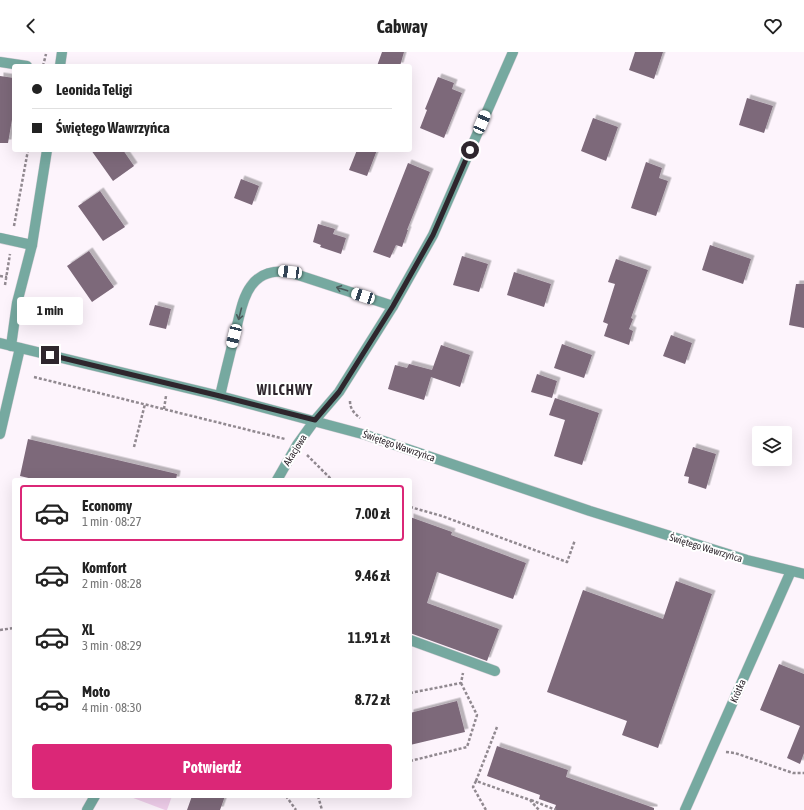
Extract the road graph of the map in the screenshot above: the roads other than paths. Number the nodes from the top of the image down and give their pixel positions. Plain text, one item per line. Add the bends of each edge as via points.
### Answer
1 (62, 52) edge
2 (513, 52) edge
3 (0, 62) edge
4 (14, 64) edge
5 (60, 64) edge
6 (47, 152) edge
7 (0, 238) edge
8 (32, 245) junction
9 (393, 306) junction
10 (0, 343) edge
11 (16, 347) junction
12 (220, 396) junction
13 (315, 420) junction
14 (0, 434) edge
15 (278, 478) edge
16 (791, 571) junction
17 (804, 574) edge
18 (412, 641) edge
19 (494, 671) dead end
20 (94, 798) edge
21 (88, 810) edge
22 (685, 810) edge

1 - 5 street
2 - 9 street, Akacjowa via 433,235
3 - 4 street
6 - 8 street
7 - 8 street
8 - 11 street via 17,303
9 -> 12 street via 290,272 279,271 259,277 251,285 242,306
9 - 13 street, Akacjowa via 339,392
10 - 11 street, Świętego Wawrzyńca
11 - 12 street, Świętego Wawrzyńca
11 - 14 street
12 - 13 street, Świętego Wawrzyńca
13 - 15 street, Akacjowa
13 - 16 street, Świętego Wawrzyńca via 605,516
16 - 17 street, Świętego Wawrzyńca
16 - 22 street, Krótka
18 - 19 street
20 - 21 street

